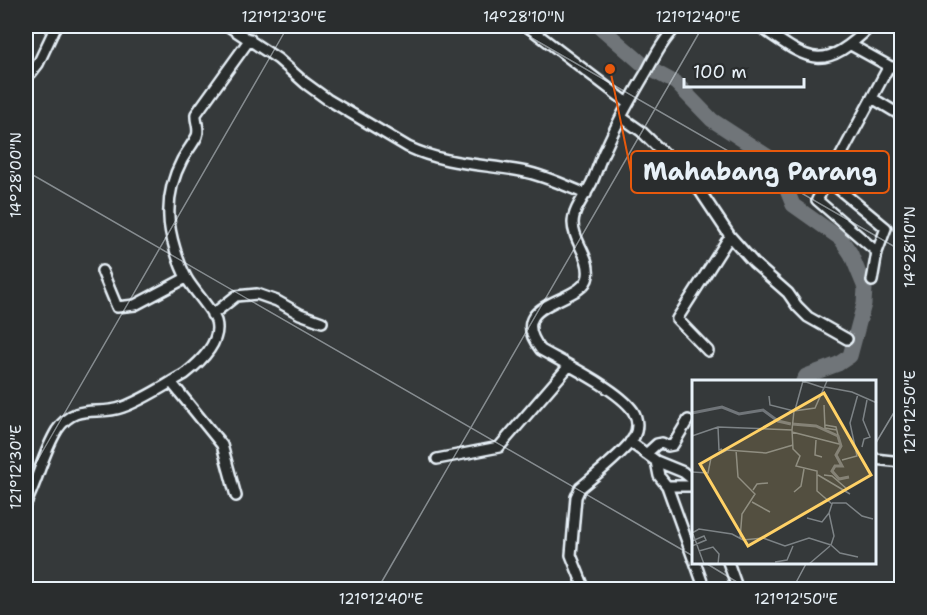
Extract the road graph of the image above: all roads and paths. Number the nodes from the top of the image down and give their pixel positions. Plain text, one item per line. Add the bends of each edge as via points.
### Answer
1 (56, 26) edge
2 (228, 26) edge
3 (250, 26) edge
4 (527, 26) edge
5 (678, 26) edge
6 (759, 26) edge
7 (871, 26) edge
8 (247, 37) junction
9 (850, 45) junction
10 (889, 66) junction
11 (902, 70) edge
12 (26, 73) edge
13 (872, 98) junction
14 (628, 103) junction
15 (902, 116) edge
16 (621, 117) junction
17 (829, 181) junction
18 (586, 194) junction
19 (730, 236) junction
20 (877, 252) junction
21 (102, 271) dead end
22 (186, 278) junction
23 (872, 281) dead end
24 (212, 315) junction
25 (322, 322) dead end
26 (847, 339) dead end
27 (708, 351) dead end
28 (569, 366) junction
29 (171, 382) junction
30 (688, 420) dead end
31 (630, 442) junction
32 (646, 454) junction
33 (437, 459) dead end
34 (876, 459) edge
35 (656, 461) junction
36 (902, 462) edge
37 (692, 481) edge
38 (668, 486) junction
39 (692, 486) edge
40 (236, 496) dead end
41 (26, 502) edge
42 (692, 555) edge
43 (696, 564) edge
44 (729, 564) edge
45 (26, 587) edge
46 (30, 590) edge
47 (585, 590) edge
48 (705, 590) edge
49 (738, 590) edge

1 - 12 street via 38,64
2 - 8 street
3 - 8 street
4 - 14 street
5 - 14 street via 665,38
6 - 9 street via 811,56 828,58
7 - 9 street
8 - 18 street via 327,99 408,147 466,164 532,174
8 - 22 street via 196,114 197,135 170,194 169,229
9 - 10 street
10 - 11 street
10 - 13 street
13 - 15 street
13 - 17 street
14 - 16 street
16 - 18 street
16 - 19 street via 640,130 696,185
17 - 20 street via 886,228
17 - 20 street via 817,200
18 - 28 street via 573,225 588,276 579,288 539,310 532,319 535,343
19 - 26 street via 808,316
19 - 27 street via 677,319
20 - 23 street
21 - 22 street via 117,307 135,305
22 - 24 street
24 - 25 street via 236,296 257,294
24 - 29 street via 216,334 211,347 193,367
28 - 31 street via 614,393 634,412 637,428
28 - 33 street via 499,447
29 - 40 street via 222,446
29 - 41 street via 125,407 72,414 58,429
30 - 32 street via 673,445 657,444
31 - 32 street
31 - 47 street via 580,488 576,497 572,555
32 - 35 street
34 - 36 street
35 - 37 street via 683,472
35 - 38 street via 659,476
38 - 39 street
38 - 42 street
43 - 48 street
44 - 49 street
45 - 46 street

